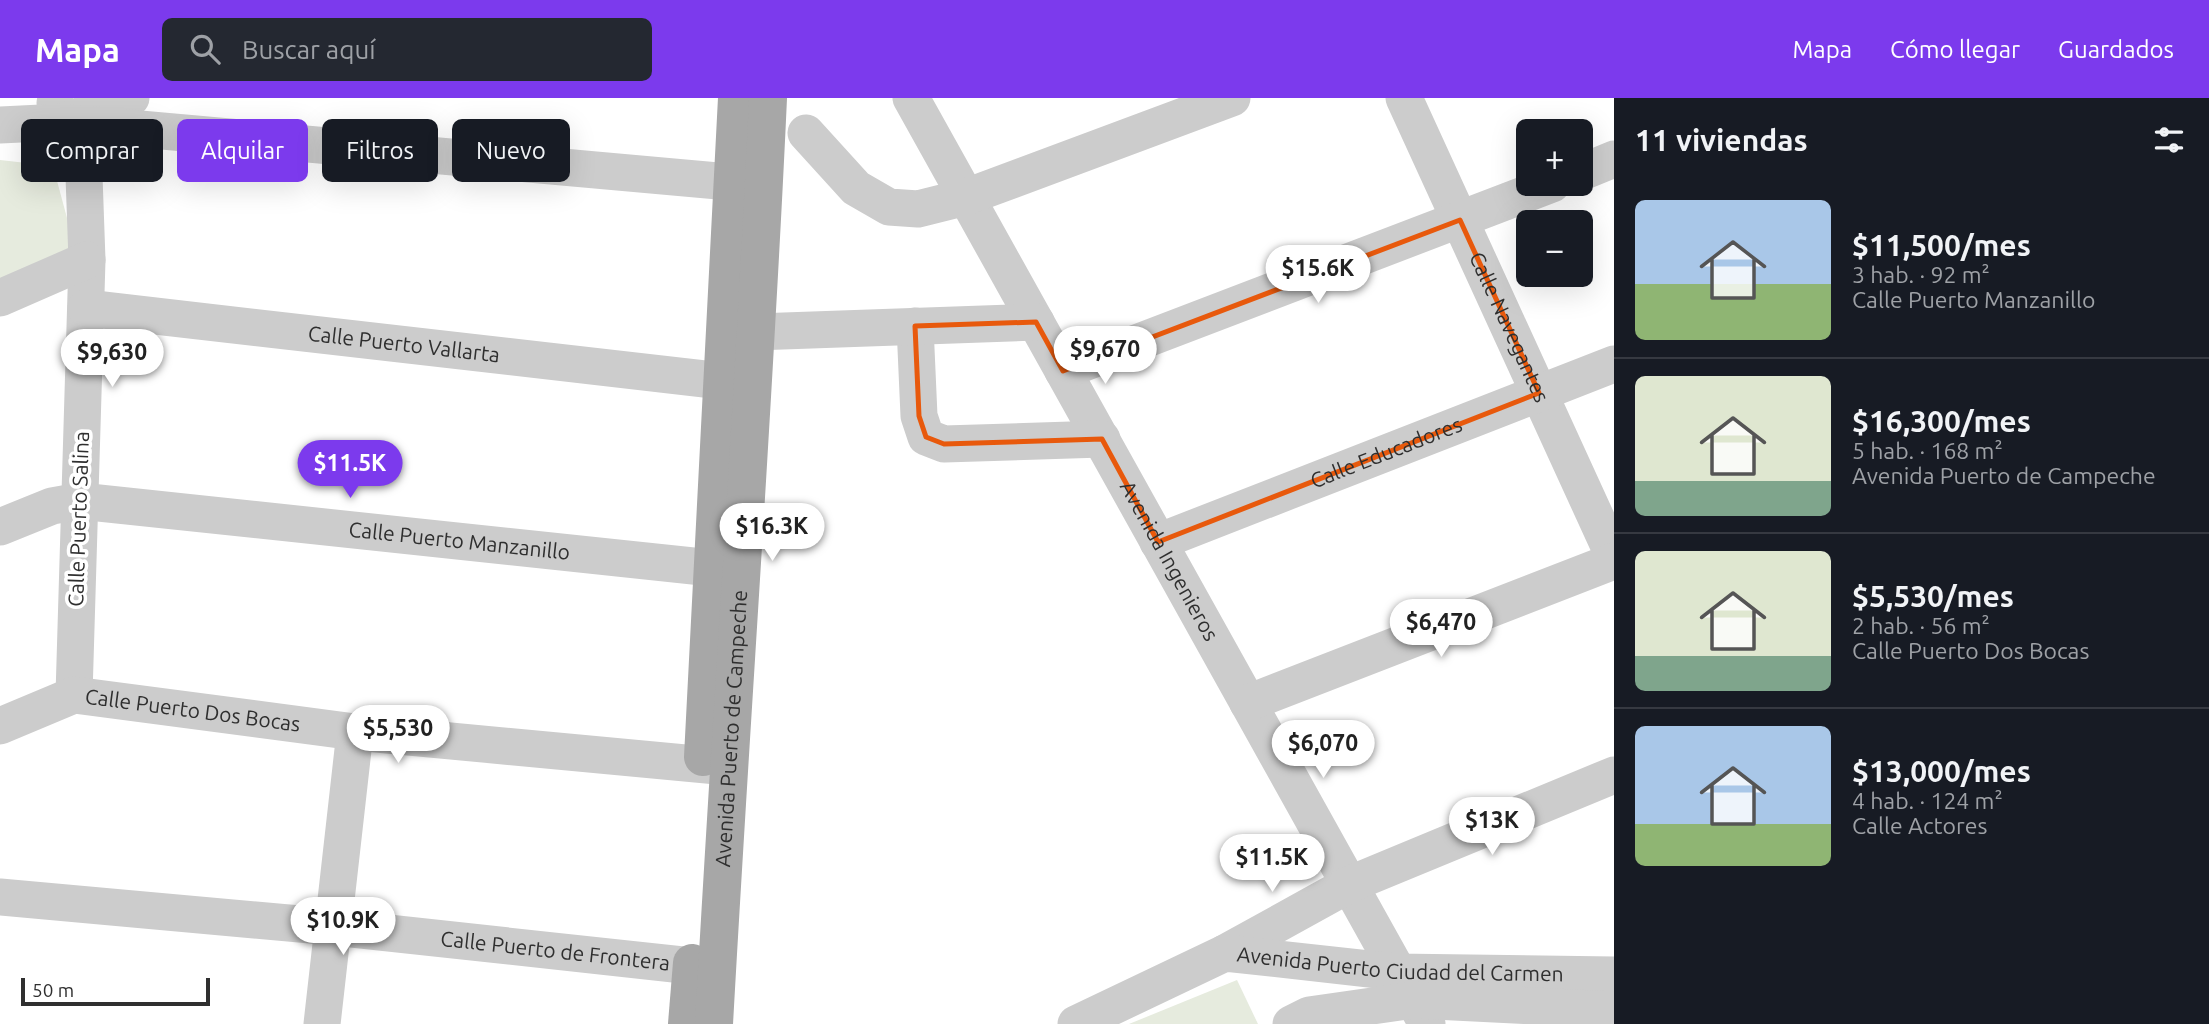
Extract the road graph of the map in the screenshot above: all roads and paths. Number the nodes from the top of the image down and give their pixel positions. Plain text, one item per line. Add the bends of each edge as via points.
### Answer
1 (131, 98) edge
2 (737, 98) edge
3 (768, 98) edge
4 (911, 98) edge
5 (1233, 98) edge
6 (1404, 98) edge
7 (57, 110) edge
8 (0, 125) edge
9 (806, 133) dead end
10 (1614, 159) edge
11 (1593, 168) edge
12 (748, 183) junction
13 (1521, 196) edge
14 (966, 197) junction
15 (1460, 220) junction
16 (87, 260) junction
17 (0, 298) edge
18 (86, 308) junction
19 (1036, 322) junction
20 (915, 326) junction
21 (757, 332) junction
22 (1614, 363) edge
23 (1063, 371) junction
24 (722, 381) junction
25 (1539, 393) junction
26 (1101, 439) junction
27 (80, 501) junction
28 (0, 527) edge
29 (1158, 542) junction
30 (1614, 559) edge
31 (712, 568) junction
32 (74, 695) junction
33 (1248, 702) junction
34 (0, 726) edge
35 (355, 732) junction
36 (715, 767) junction
37 (1614, 775) edge
38 (1348, 884) junction
39 (0, 897) edge
40 (333, 927) junction
41 (1224, 953) junction
42 (692, 966) junction
43 (1614, 975) edge
44 (1412, 999) edge
45 (1614, 1010) edge
46 (322, 1024) edge
47 (687, 1024) edge
48 (714, 1024) edge
49 (1076, 1024) edge
50 (1291, 1024) edge

1 - 7 street
2 - 12 main road, Avenida Puerto de Campeche
3 - 12 main road, Avenida Puerto de Campeche
4 - 14 street, Avenida Ingenieros
5 - 14 street
6 - 15 street, Calle Navegantes
7 - 8 street
7 - 12 street
7 - 16 street, Calle Puerto Salina via 84,176
9 - 14 street via 856,188 889,206 918,209
10 - 11 street
12 - 21 main road, Avenida Puerto de Campeche
12 - 24 main road, Avenida Puerto de Campeche
13 - 15 street
14 - 19 street, Avenida Ingenieros
15 - 23 street
15 - 25 street, Calle Navegantes
16 - 17 street
16 - 18 street, Calle Puerto Salina
18 - 24 street, Calle Puerto Vallarta
18 - 27 street, Calle Puerto Salina
19 - 20 street
19 - 23 street, Avenida Ingenieros
20 - 21 street
20 - 26 street via 919,416 926,437 944,444
21 - 36 main road, Avenida Puerto de Campeche
22 - 25 street, Calle Educadores
23 - 26 street, Avenida Ingenieros
24 - 31 main road, Avenida Puerto de Campeche
25 - 29 street, Calle Educadores
25 - 30 street, Calle Navegantes
26 - 29 street, Avenida Ingenieros
27 - 28 street, Calle Puerto Manzanillo via 52,506
27 - 31 street, Calle Puerto Manzanillo
27 - 32 street, Calle Puerto Salina
29 - 33 street, Avenida Ingenieros
30 - 33 street
31 - 36 main road, Avenida Puerto de Campeche
32 - 34 street
32 - 35 street, Calle Puerto Dos Bocas
33 - 38 street, Avenida Ingenieros
35 - 36 street, Calle Puerto Dos Bocas
35 - 40 street
36 - 42 main road, Avenida Puerto de Campeche
36 - 48 main road, Avenida Puerto de Campeche
37 - 38 street
38 - 41 street
38 - 44 street, Avenida Ingenieros
39 - 40 street, Calle Puerto de Frontera
40 - 42 street, Calle Puerto de Frontera
40 - 46 street
41 - 44 street, Avenida Puerto Ciudad del Carmen
41 - 49 street, Avenida Puerto Ciudad del Carmen
42 - 47 main road, Avenida Puerto de Campeche
43 - 44 street, Avenida Puerto Ciudad del Carmen
44 - 45 street, Avenida Puerto Ciudad del Carmen
44 - 50 street, Avenida Puerto Ciudad del Carmen via 1309,1015

